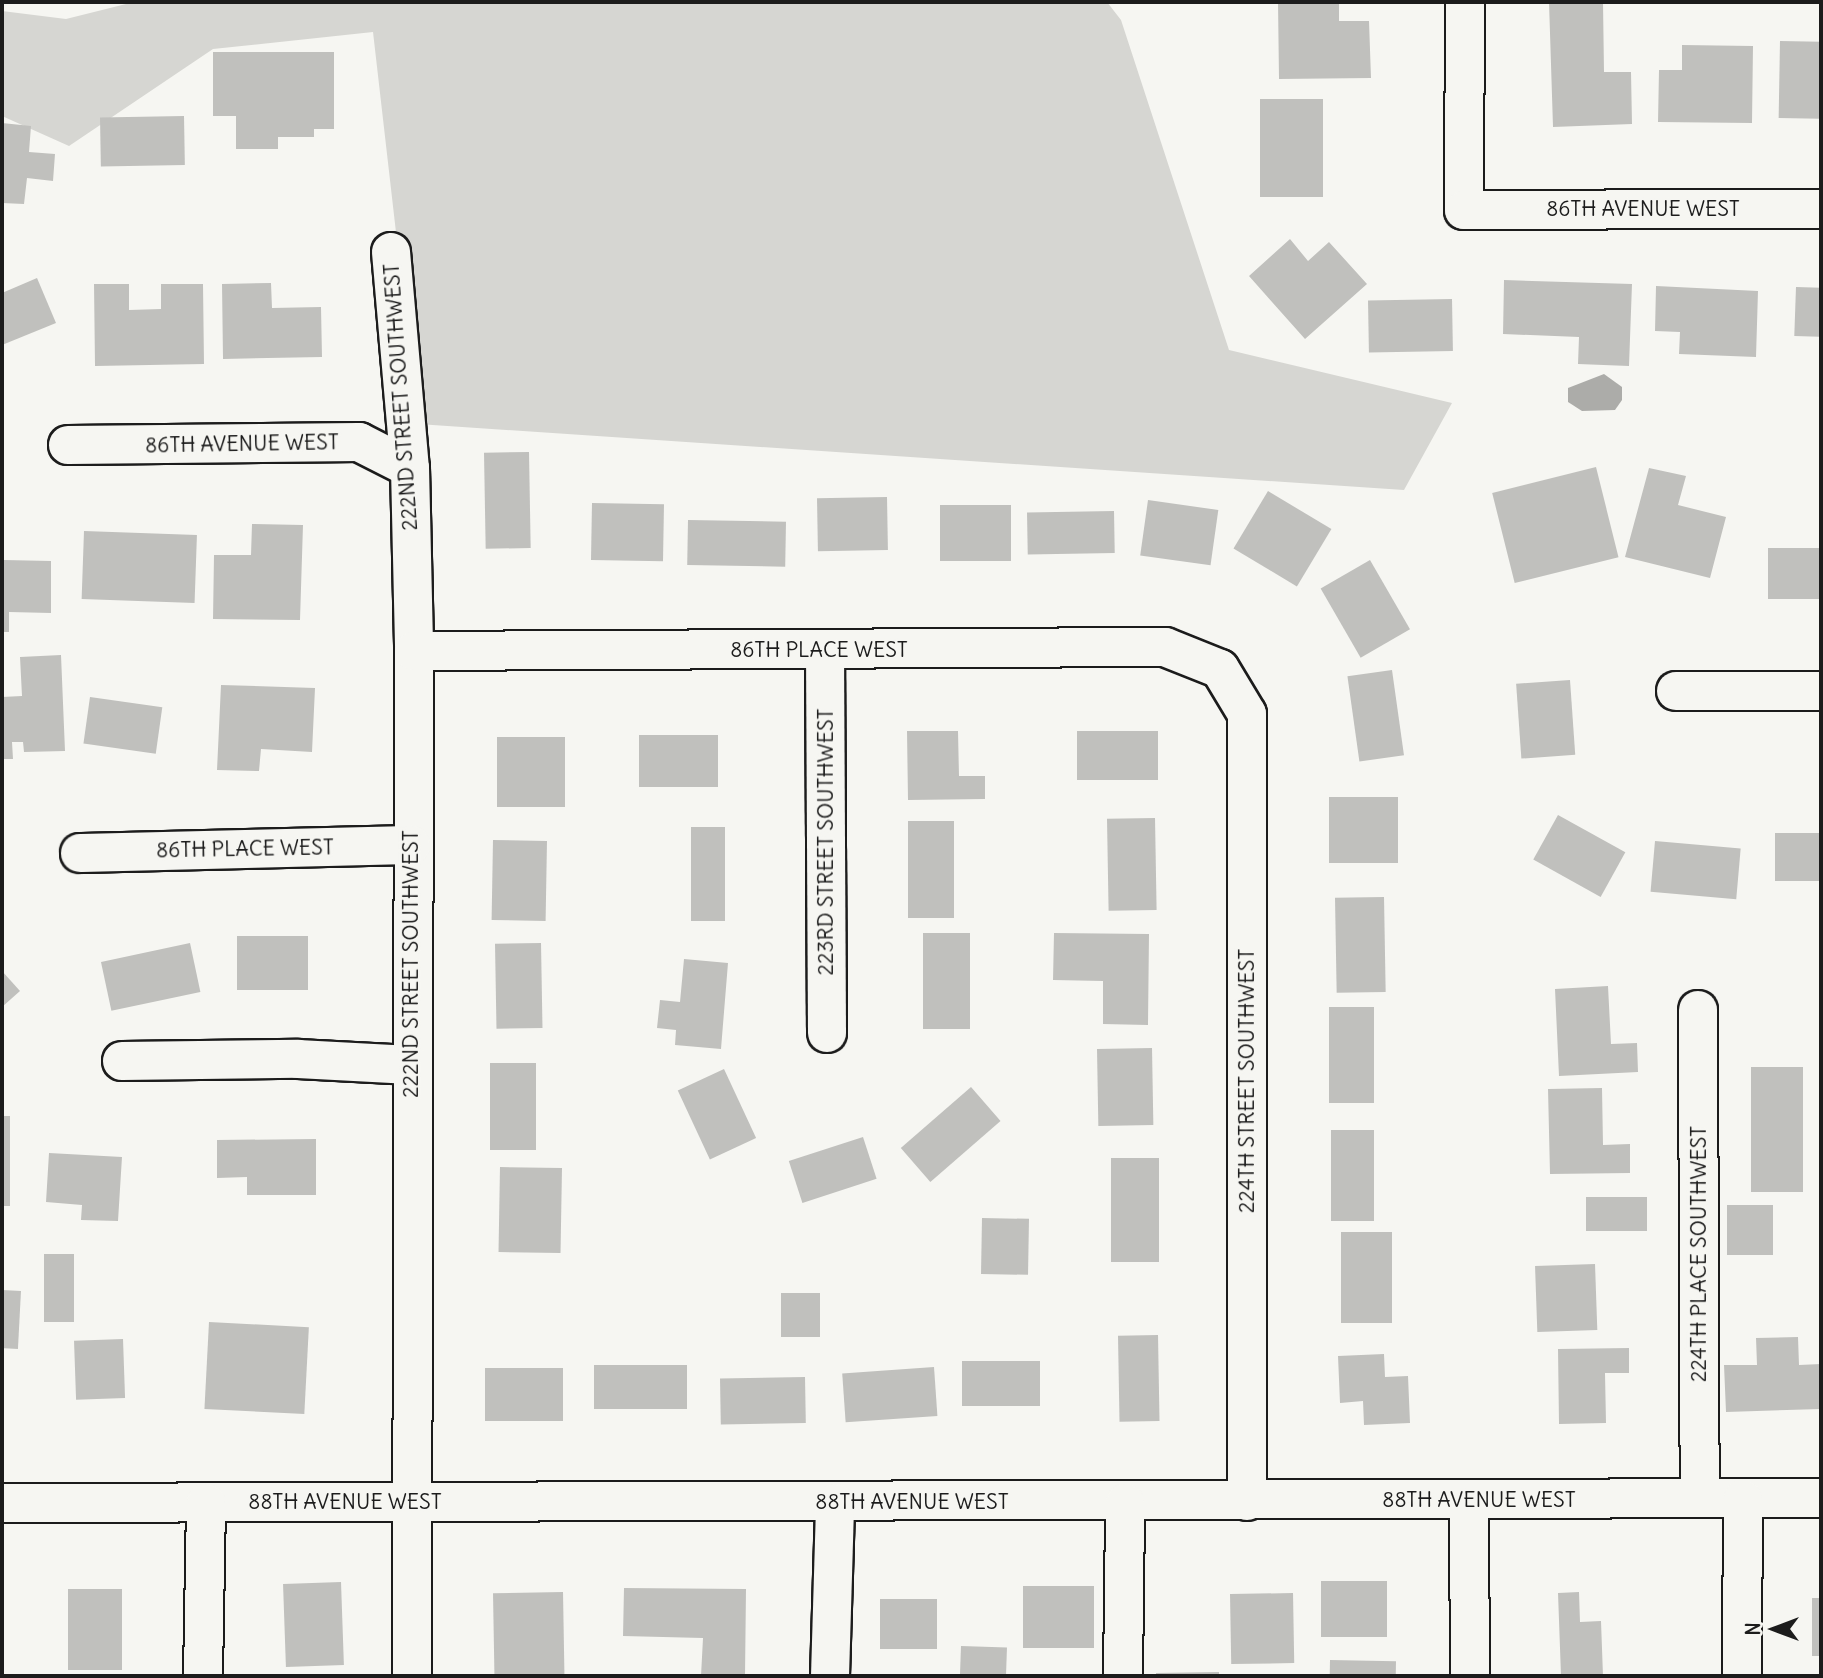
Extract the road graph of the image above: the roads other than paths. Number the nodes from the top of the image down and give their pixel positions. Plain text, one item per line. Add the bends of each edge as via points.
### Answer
1 (1465, 2) edge
2 (1821, 209) edge
3 (391, 252) dead end
4 (68, 445) dead end
5 (410, 468) junction
6 (825, 650) junction
7 (414, 651) junction
8 (1220, 668) joint
9 (1676, 691) dead end
10 (1821, 691) edge
11 (411, 845) junction
12 (79, 853) dead end
13 (1698, 1010) dead end
14 (827, 1033) dead end
15 (122, 1061) dead end
16 (411, 1065) junction
17 (1700, 1497) junction
18 (1821, 1498) edge
19 (1743, 1499) junction
20 (413, 1501) junction
21 (1247, 1501) junction
22 (1469, 1501) junction
23 (2, 1503) edge
24 (206, 1503) junction
25 (835, 1503) junction
26 (1125, 1503) junction
27 (204, 1676) edge
28 (412, 1676) edge
29 (830, 1676) edge
30 (1123, 1676) edge
31 (1470, 1676) edge
32 (1742, 1676) edge

1 - 2 street, 86TH AVENUE WEST via 1464,210
3 - 5 street, 222ND STREET SOUTHWEST
4 - 5 street, 86TH AVENUE WEST via 359,442
5 - 7 street, 222ND STREET SOUTHWEST
6 - 7 street, 86TH PLACE WEST
6 - 8 street, 86TH PLACE WEST via 1165,647
6 - 14 street, 223RD STREET SOUTHWEST
7 - 11 street, 222ND STREET SOUTHWEST
8 - 21 street, 224TH STREET SOUTHWEST via 1247,714
9 - 10 street
11 - 12 street, 86TH PLACE WEST
11 - 16 street, 222ND STREET SOUTHWEST
13 - 17 street, 224TH PLACE SOUTHWEST
15 - 16 street via 298,1059
16 - 20 street, 222ND STREET SOUTHWEST
17 - 19 street, 88TH AVENUE WEST
17 - 22 street, 88TH AVENUE WEST
18 - 19 street, 88TH AVENUE WEST
19 - 32 street
20 - 24 street, 88TH AVENUE WEST
20 - 25 street, 88TH AVENUE WEST
20 - 28 street, 222ND STREET SOUTHWEST
21 - 22 street, 88TH AVENUE WEST
21 - 26 street, 88TH AVENUE WEST
22 - 31 street
23 - 24 street, 88TH AVENUE WEST
24 - 27 street
25 - 26 street, 88TH AVENUE WEST
25 - 29 street
26 - 30 street

